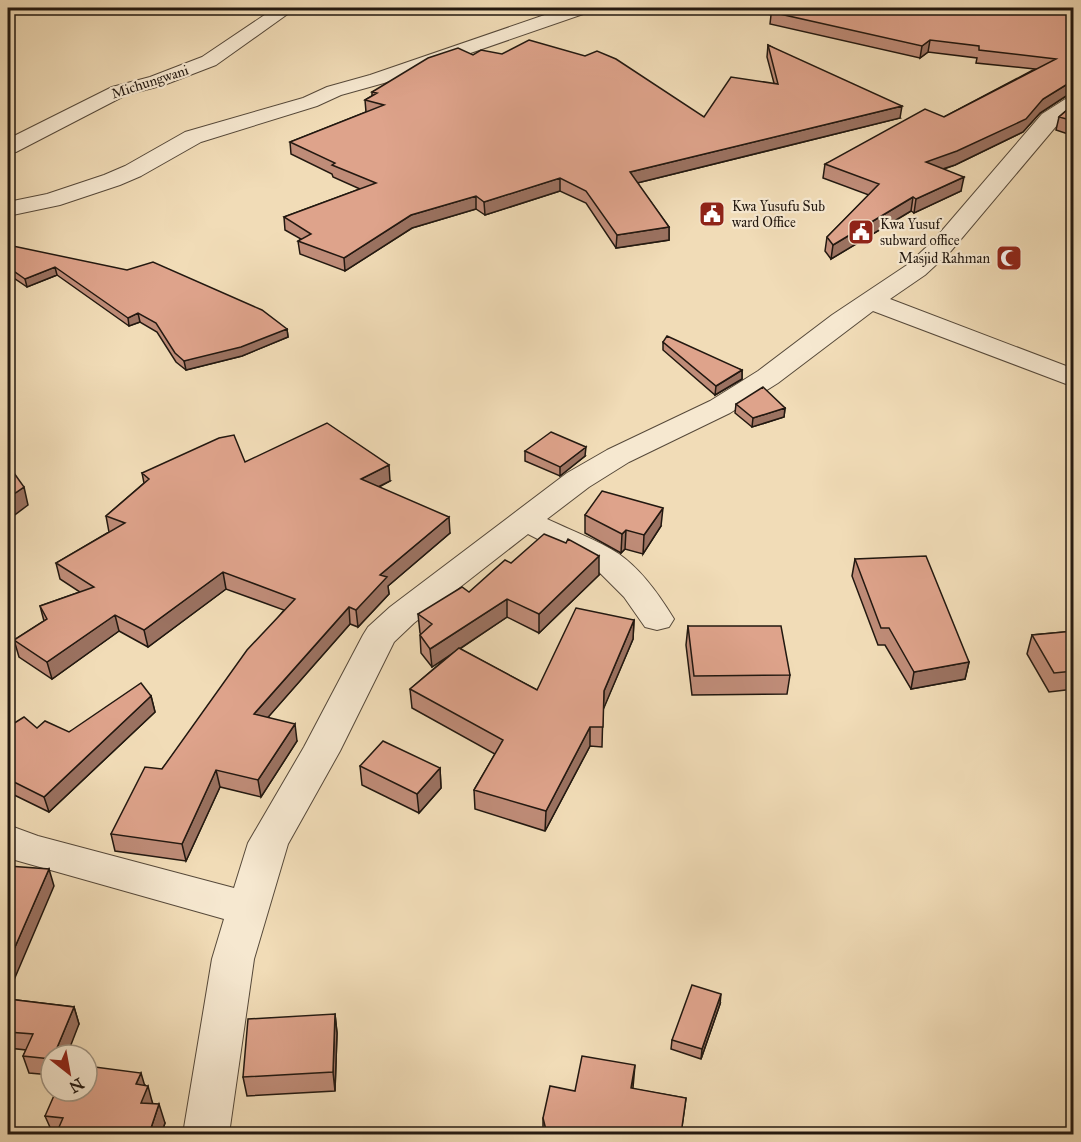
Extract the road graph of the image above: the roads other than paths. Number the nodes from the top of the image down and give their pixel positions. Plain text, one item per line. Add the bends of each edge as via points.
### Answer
1 (287, 8) edge
2 (582, 8) edge
3 (1074, 102) edge
4 (8, 147) edge
5 (8, 209) edge
6 (872, 301) junction
7 (1074, 379) edge
8 (526, 521) junction
9 (657, 619) dead end
10 (8, 840) edge
11 (248, 909) junction
12 (207, 1134) edge

1 - 4 street, Michungwani via 209,61 119,91
2 - 5 street via 310,102 194,137 112,180 52,200
3 - 6 street via 1050,119 942,246
6 - 7 street
6 - 8 street via 720,407 618,456 578,480
8 - 9 street via 608,562 636,589
8 - 11 street via 380,635 321,751 268,843
10 - 11 street
11 - 12 street via 233,959

